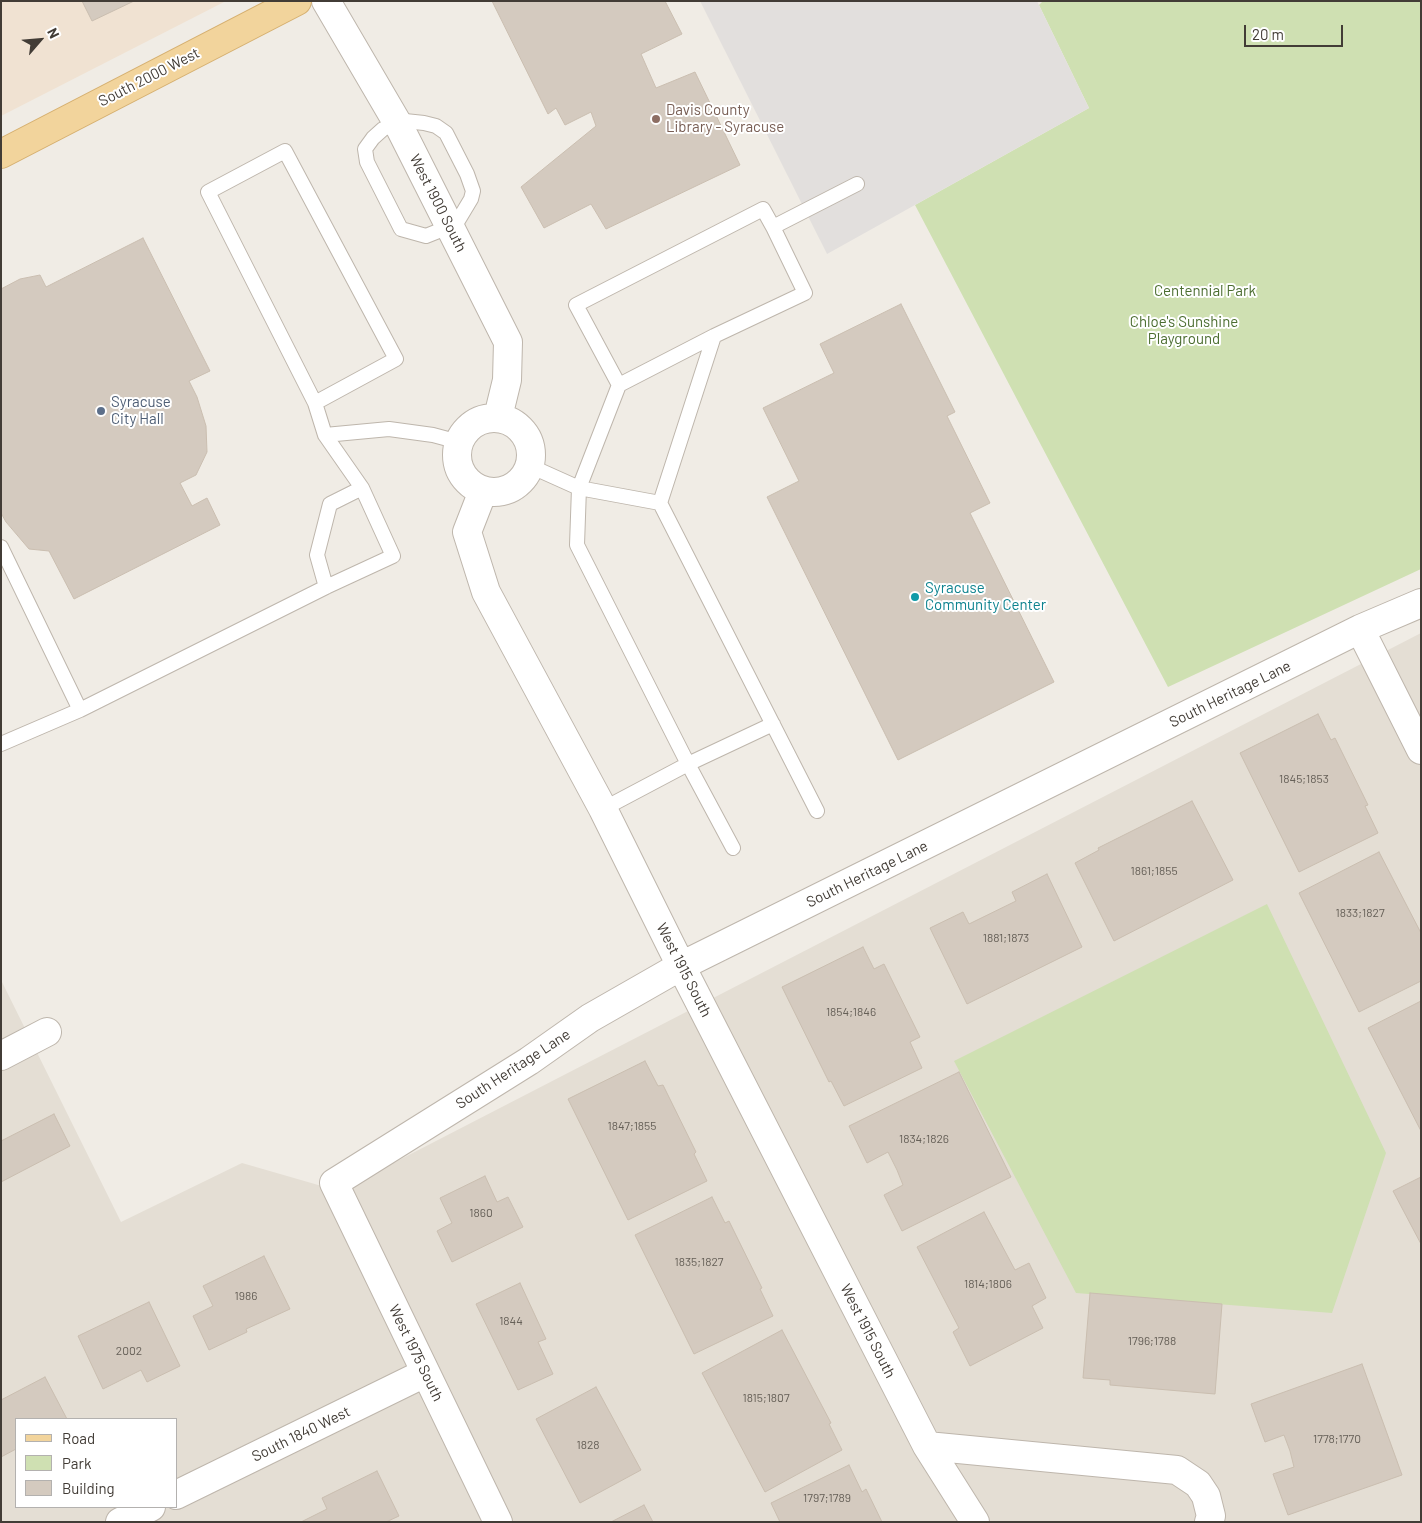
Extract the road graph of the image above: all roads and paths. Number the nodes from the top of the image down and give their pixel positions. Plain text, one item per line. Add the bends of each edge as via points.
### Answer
1 (296, 1) edge
2 (326, 1) edge
3 (398, 124) junction
4 (1, 154) edge
5 (857, 184) dead end
6 (450, 227) junction
7 (773, 227) junction
8 (714, 336) junction
9 (619, 385) junction
10 (315, 403) junction
11 (498, 417) junction
12 (325, 435) junction
13 (459, 442) junction
14 (530, 466) junction
15 (362, 488) junction
16 (580, 488) junction
17 (484, 491) junction
18 (660, 503) junction
19 (1, 547) edge
20 (326, 587) junction
21 (1421, 603) edge
22 (1360, 630) junction
23 (80, 710) junction
24 (773, 724) junction
25 (1, 744) edge
26 (1421, 750) edge
27 (688, 764) junction
28 (603, 809) junction
29 (817, 810) dead end
30 (733, 848) dead end
31 (681, 966) junction
32 (47, 1032) dead end
33 (1, 1056) edge
34 (334, 1183) joint
35 (425, 1373) junction
36 (926, 1446) junction
37 (178, 1494) edge
38 (149, 1508) edge
39 (120, 1522) edge
40 (498, 1522) edge
41 (975, 1522) edge
42 (1209, 1522) edge

1 - 4 main road, South 2000 West
2 - 3 street, West 1900 South
3 - 6 street, West 1900 South
3 - 6 lane via 405,121 424,123 446,133 473,191 456,224
3 - 6 lane via 383,129 365,149 367,162 388,204 401,229 426,236
5 - 7 lane
6 - 11 street, West 1900 South via 508,342 507,380
7 - 8 lane via 805,293
7 - 9 lane via 763,209 576,306
8 - 9 lane
8 - 18 lane
9 - 16 lane
10 - 10 lane via 208,192 285,151 396,359
10 - 12 lane
11 - 13 street via 474,423
11 - 14 street via 510,421 527,437 532,449
12 - 13 lane via 389,429
12 - 15 lane
13 - 17 street via 458,466 472,485
14 - 16 lane
14 - 17 street via 519,483 508,490
15 - 20 lane via 330,504 317,555
15 - 20 lane via 393,556
16 - 18 lane
16 - 27 lane via 577,545
17 - 28 street, West 1915 South via 467,532 486,592
18 - 24 lane
19 - 23 lane
20 - 23 lane
21 - 22 street, South Heritage Lane
22 - 26 street
22 - 31 street, South Heritage Lane
23 - 25 lane
24 - 27 lane
24 - 29 lane
27 - 28 lane
27 - 30 lane
28 - 31 street, West 1915 South
31 - 34 street, South Heritage Lane via 590,1018 528,1061
31 - 36 street, West 1915 South
32 - 33 street
34 - 35 street, West 1975 South
35 - 37 street, South 1840 West
35 - 40 street, West 1975 South
36 - 41 street, West 1915 South
36 - 42 street via 1177,1470 1198,1484 1206,1496 1211,1516
38 - 39 street

